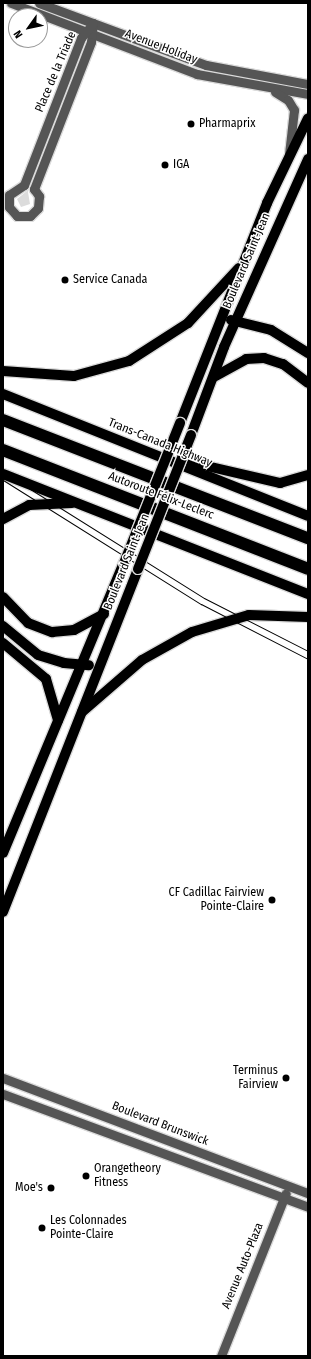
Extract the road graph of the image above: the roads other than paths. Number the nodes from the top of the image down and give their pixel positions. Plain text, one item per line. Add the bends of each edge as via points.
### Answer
1 (11, 3) edge
2 (39, 3) edge
3 (93, 23) junction
4 (89, 33) junction
5 (308, 84) edge
6 (272, 90) junction
7 (308, 94) edge
8 (308, 118) edge
9 (289, 154) junction
10 (308, 158) edge
11 (243, 264) junction
12 (236, 319) junction
13 (219, 323) junction
14 (308, 353) edge
15 (3, 371) edge
16 (214, 377) junction
17 (308, 384) edge
18 (3, 394) edge
19 (3, 420) edge
20 (3, 450) edge
21 (163, 456) junction
22 (3, 474) edge
23 (308, 475) edge
24 (78, 503) junction
25 (308, 516) edge
26 (3, 519) edge
27 (308, 538) edge
28 (308, 569) edge
29 (308, 594) edge
30 (3, 597) edge
31 (104, 614) junction
32 (308, 617) edge
33 (3, 626) edge
34 (3, 643) edge
35 (84, 665) junction
36 (100, 665) junction
37 (82, 712) junction
38 (58, 720) junction
39 (3, 853) edge
40 (3, 912) edge
41 (3, 1078) edge
42 (3, 1094) edge
43 (288, 1186) junction
44 (308, 1193) edge
45 (283, 1198) junction
46 (308, 1208) edge
47 (221, 1356) edge

1 - 4 street, Avenue Holiday
2 - 3 street, Avenue Holiday
3 - 4 street, Place de la Triade
3 - 5 street, Avenue Holiday via 206,65
4 - 4 street, Place de la Triade via 34,189 39,199 37,210 27,217 17,216 9,207 8,197 14,189 24,186
4 - 6 street, Avenue Holiday via 197,74
6 - 7 street, Avenue Holiday
6 - 9 street via 286,98 294,110
8 - 9 main road, Boulevard Saint-Jean
9 - 11 main road, Boulevard Saint-Jean
10 - 12 main road, Boulevard Saint-Jean
11 - 13 main road, Boulevard Saint-Jean
11 - 15 main road via 188,323 129,361 74,376
12 - 13 main road
12 - 14 main road via 281,334
12 - 16 main road, Boulevard Saint-Jean
13 - 31 main road, Boulevard Saint-Jean, bridge
16 - 17 main road via 246,360 264,358 284,364
16 - 36 main road, Boulevard Saint-Jean, bridge
18 - 21 main road, Trans-Canada Highway
19 - 27 highway, Autoroute Félix-Leclerc
20 - 28 highway, Autoroute Félix-Leclerc
21 - 23 main road via 280,483
21 - 25 main road, Trans-Canada Highway
22 - 24 main road
24 - 26 main road via 29,505
24 - 29 main road
30 - 31 main road via 28,623 52,632 74,630
31 - 35 main road, Boulevard Saint-Jean
32 - 37 main road via 249,615 192,632 142,660
33 - 35 main road via 38,655
34 - 38 main road via 46,678
35 - 36 main road
35 - 38 main road, Boulevard Saint-Jean
36 - 37 main road, Boulevard Saint-Jean
37 - 40 main road, Boulevard Saint-Jean
38 - 39 main road, Boulevard Saint-Jean
41 - 43 street, Boulevard Brunswick
42 - 45 street
43 - 44 street, Boulevard Brunswick
43 - 45 street, Avenue Auto-Plaza
45 - 46 street
45 - 47 street, Avenue Auto-Plaza

